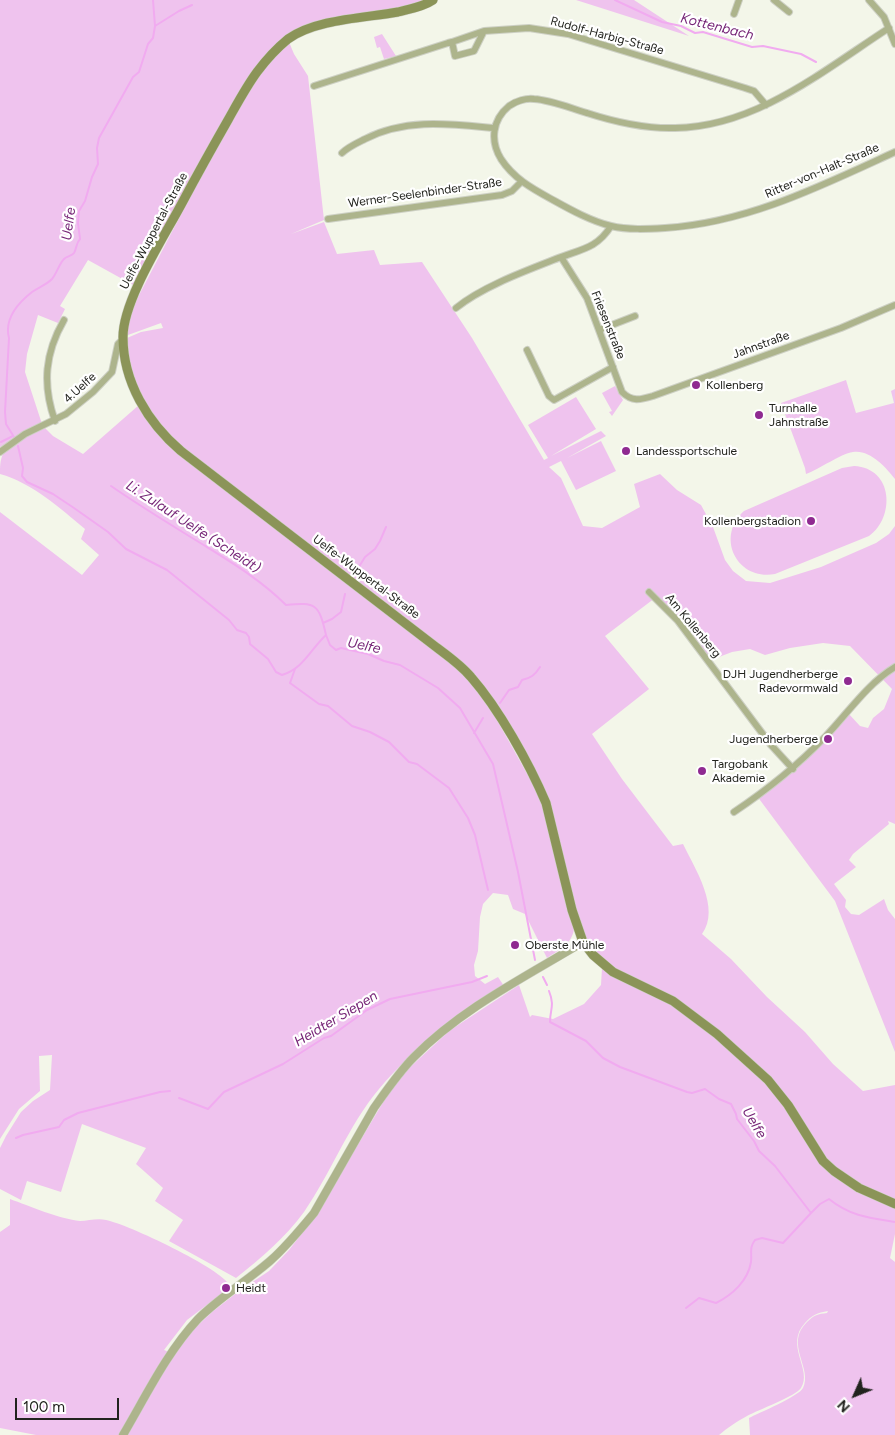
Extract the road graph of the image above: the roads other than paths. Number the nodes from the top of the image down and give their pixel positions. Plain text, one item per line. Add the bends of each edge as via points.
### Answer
1 (433, 0) edge
2 (739, 0) edge
3 (774, 0) edge
4 (869, 0) edge
5 (789, 12) dead end
6 (734, 14) dead end
7 (888, 28) junction
8 (484, 31) junction
9 (452, 42) junction
10 (895, 44) edge
11 (314, 86) dead end
12 (766, 104) junction
13 (494, 128) junction
14 (895, 152) edge
15 (342, 153) dead end
16 (521, 182) junction
17 (328, 219) dead end
18 (611, 226) junction
19 (561, 257) junction
20 (895, 305) edge
21 (456, 308) dead end
22 (635, 316) dead end
23 (64, 320) dead end
24 (599, 330) junction
25 (123, 339) junction
26 (527, 350) dead end
27 (613, 367) junction
28 (633, 400) joint
29 (55, 421) junction
30 (0, 452) edge
31 (649, 592) dead end
32 (895, 667) edge
33 (793, 769) junction
34 (734, 812) dead end
35 (583, 942) junction
36 (895, 1204) edge
37 (124, 1435) edge

1 - 25 main road, Uelfe-Wuppertal-Straße via 416,8 338,21 306,30 289,39 267,59 229,118 146,272 129,308
2 - 6 street
3 - 5 street
4 - 7 street via 884,17
7 - 10 street
7 - 12 street
8 - 9 street, Rudolf-Harbig-Straße
8 - 9 street via 474,50 455,56
8 - 12 street, Rudolf-Harbig-Straße via 529,28 568,34 754,91
9 - 11 street
12 - 13 street via 734,119 714,124 664,128 629,124 534,99 511,105
13 - 15 street via 452,124 392,128 353,144
13 - 16 street, Ritter-von-Halt-Straße via 500,157
14 - 18 street, Ritter-von-Halt-Straße via 800,195 738,216 691,226 641,229
16 - 17 street, Werner-Seelenbinder-Straße via 502,195
16 - 18 street, Ritter-von-Halt-Straße
18 - 19 street via 594,246
19 - 21 street via 483,291
19 - 24 street, Friesenstraße via 587,298
20 - 28 street, Jahnstraße via 653,396
22 - 24 street
23 - 29 street, 4.Uelfe via 54,339 47,367 48,396
24 - 27 street, Friesenstraße
25 - 29 street, 4.Uelfe via 118,344 114,365 107,378
25 - 35 main road, Uelfe-Wuppertal-Straße via 127,366 140,403 165,437 448,657 481,690 513,740 546,803 568,897
26 - 27 street via 554,400
27 - 28 street, Friesenstraße via 622,392
29 - 30 street, 4.Uelfe via 25,434
31 - 33 street, Am Kollenberg via 678,622 771,745
32 - 33 street via 873,684
33 - 34 street
35 - 36 main road, Uelfe-Wuppertal-Straße via 604,966 673,1001 717,1034 768,1080 788,1105 823,1161 859,1188
35 - 37 street via 464,1014 414,1057 378,1103 308,1221 270,1261 198,1320 171,1355

